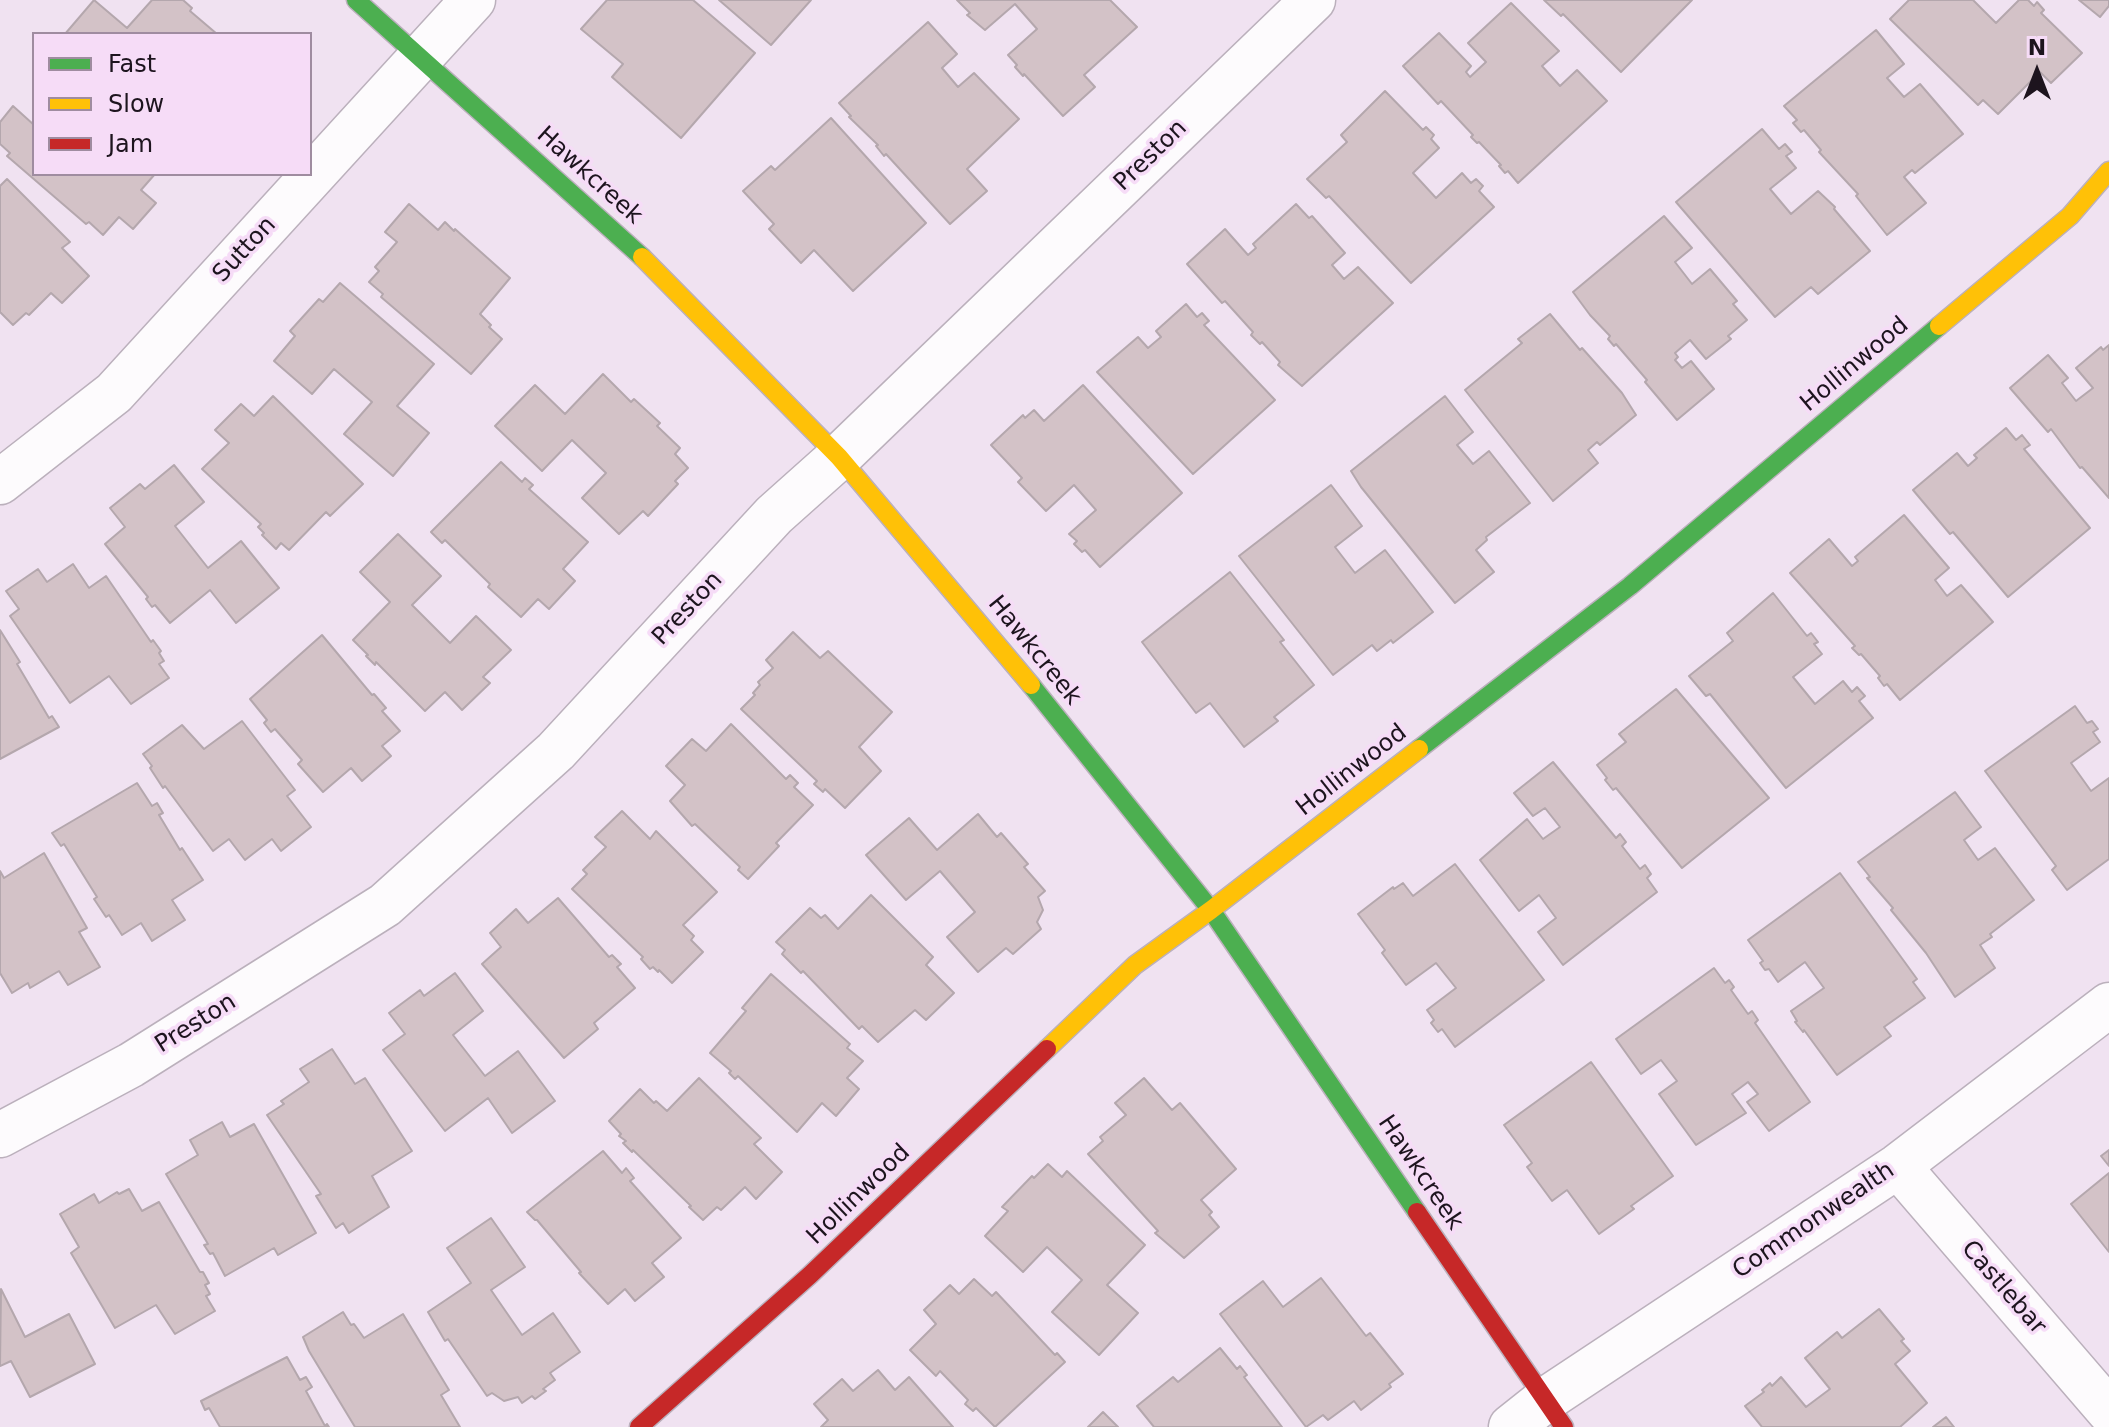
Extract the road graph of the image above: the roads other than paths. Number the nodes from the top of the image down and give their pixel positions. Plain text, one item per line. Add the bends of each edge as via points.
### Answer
1 (356, 0) edge
2 (473, 0) edge
3 (1313, 0) edge
4 (423, 58) junction
5 (2109, 171) edge
6 (839, 457) junction
7 (0, 482) edge
8 (1211, 910) junction
9 (2109, 1005) edge
10 (0, 1135) edge
11 (1898, 1166) junction
12 (2109, 1411) edge
13 (1554, 1413) edge
14 (639, 1427) edge
15 (1511, 1427) edge

1 - 4 street, Hawkcreek
2 - 4 street, Sutton
3 - 6 street, Preston
4 - 6 street, Hawkcreek via 627,242
4 - 7 street, Sutton via 114,393
5 - 8 street, Hollinwood via 2070,216 1630,586
6 - 8 street, Hawkcreek via 1014,663
6 - 10 street, Preston via 774,515 556,751 385,905 131,1065
8 - 13 street, Hawkcreek
8 - 14 street, Hollinwood via 1135,965 810,1275
9 - 11 street, Commonwealth
11 - 12 street, Castlebar
11 - 13 street, Commonwealth
13 - 15 street, Commonwealth

